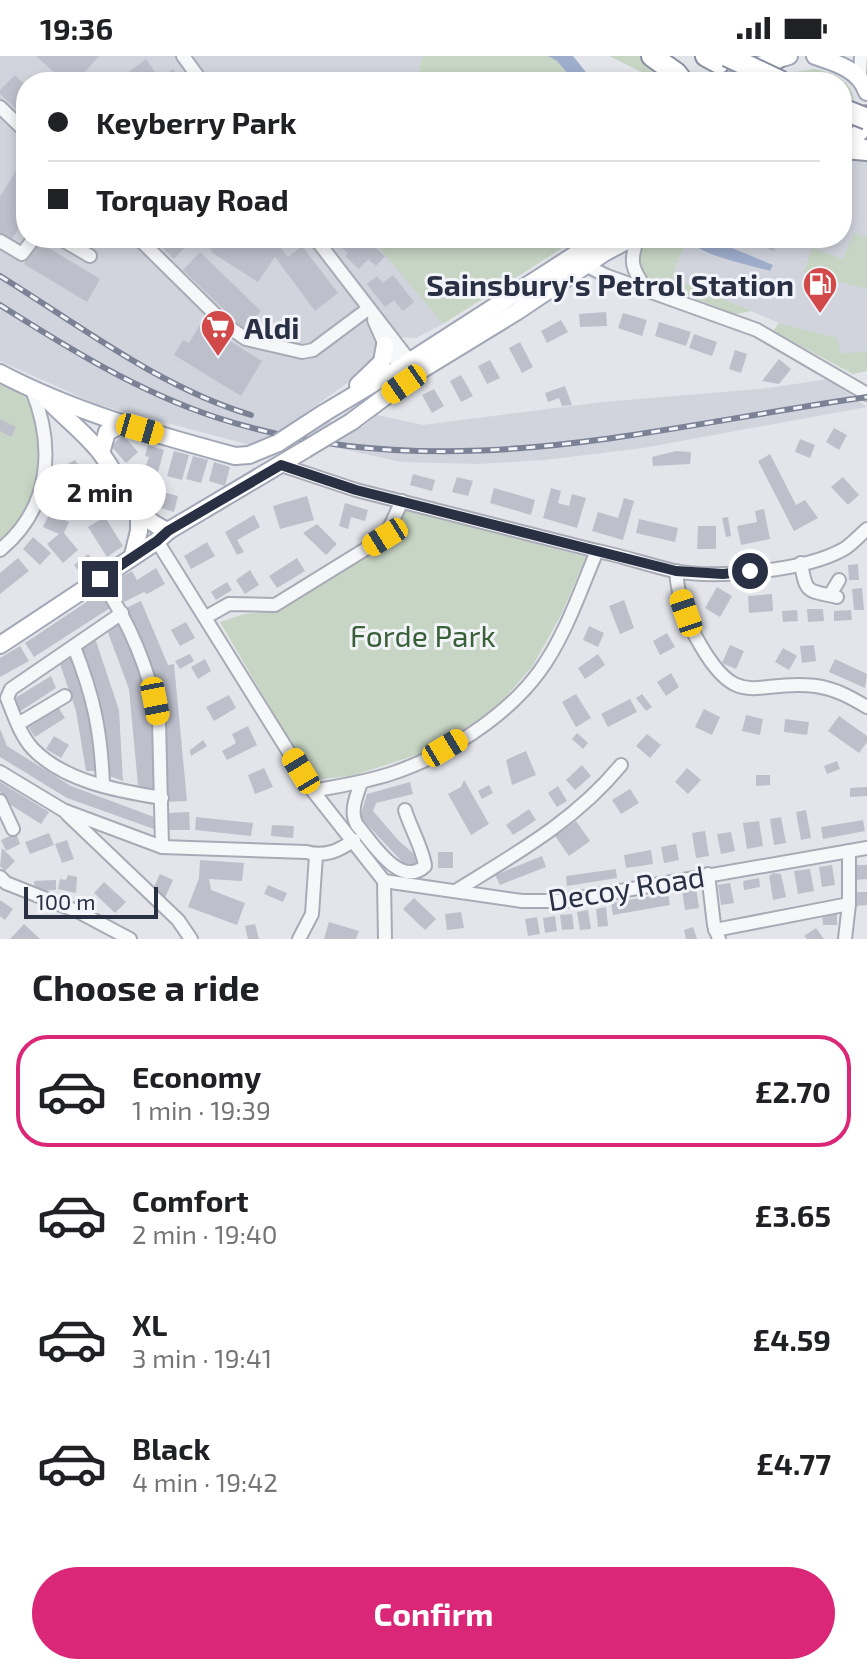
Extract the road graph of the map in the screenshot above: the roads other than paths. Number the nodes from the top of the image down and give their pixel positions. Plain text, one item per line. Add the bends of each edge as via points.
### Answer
1 (652, 56) edge
2 (815, 56) edge
3 (861, 56) edge
4 (779, 57) edge
5 (717, 58) edge
6 (675, 72) edge
7 (741, 72) edge
8 (745, 72) edge
9 (755, 72) edge
10 (864, 84) edge
11 (0, 107) edge
12 (867, 117) edge
13 (16, 122) edge
14 (852, 140) edge
15 (0, 241) edge
16 (26, 248) edge
17 (76, 248) edge
18 (148, 248) edge
19 (322, 248) edge
20 (592, 248) edge
21 (608, 248) edge
22 (633, 248) edge
23 (90, 256) dead end
24 (582, 258) junction
25 (647, 291) junction
26 (371, 313) junction
27 (385, 345) junction
28 (410, 370) junction
29 (0, 373) edge
30 (38, 393) junction
31 (867, 394) edge
32 (328, 410) junction
33 (121, 425) junction
34 (101, 453) junction
35 (235, 456) junction
36 (281, 465) junction
37 (242, 487) junction
38 (402, 501) junction
39 (139, 514) junction
40 (867, 529) edge
41 (162, 536) junction
42 (0, 550) edge
43 (597, 551) junction
44 (133, 555) junction
45 (801, 563) junction
46 (676, 571) junction
47 (100, 579) junction
48 (839, 580) dead end
49 (122, 613) junction
50 (206, 617) junction
51 (0, 645) edge
52 (74, 647) junction
53 (65, 696) dead end
54 (867, 707) edge
55 (18, 724) junction
56 (621, 765) dead end
57 (0, 772) edge
58 (361, 782) junction
59 (103, 785) junction
60 (313, 791) junction
61 (162, 798) junction
62 (0, 801) edge
63 (63, 810) junction
64 (405, 810) dead end
65 (13, 829) dead end
66 (354, 840) junction
67 (162, 847) junction
68 (867, 848) edge
69 (849, 851) junction
70 (316, 855) junction
71 (708, 874) junction
72 (384, 881) junction
73 (2, 883) edge
74 (457, 890) junction
75 (849, 904) junction
76 (717, 934) edge
77 (130, 939) edge
78 (191, 939) edge
79 (299, 939) edge
80 (385, 939) edge
81 (845, 939) edge

1 - 6 highway
2 - 10 main road via 848,68
3 - 10 street
4 - 8 main road
5 - 7 highway
5 - 9 highway, bridge
11 - 13 street
12 - 14 main road
15 - 16 street via 22,254
17 - 23 street
18 - 26 street via 246,339 313,350
19 - 26 street
20 - 24 main road
21 - 24 main road
22 - 25 street via 633,269
24 - 25 street via 607,276
24 - 28 main road via 516,312
25 - 31 street via 757,330
26 - 27 street
26 - 28 street
27 - 28 street
27 - 32 main road via 378,367
28 - 32 main road
28 - 36 main road, bridge via 351,422
29 - 30 main road
30 - 33 main road
30 - 34 main road
30 - 42 street via 47,457 39,493 18,532
32 - 35 main road, bridge via 278,443
33 - 34 main road via 107,432
33 - 35 main road
34 - 39 main road
35 - 37 main road via 244,471
36 - 37 main road
36 - 38 street
37 - 41 main road
38 - 43 street
38 - 50 street via 385,537 275,605 229,604
39 - 41 main road
39 - 44 main road
40 - 45 street via 844,549
41 - 44 main road
41 - 50 street
43 - 46 street
43 - 58 street via 539,672 494,719 420,763
44 - 47 main road
45 - 46 street via 723,574
45 - 48 street via 804,585 812,593 833,596
46 - 54 street via 677,589 698,642 722,677 758,690 815,686
47 - 49 street
47 - 51 main road
49 - 52 street
49 - 61 street via 155,701
50 - 60 street
52 - 55 street via 8,692
52 - 59 street via 94,700
53 - 55 street
55 - 59 street via 36,751 68,772
56 - 74 street via 599,792 554,830
57 - 63 street
58 - 60 street
58 - 64 street via 353,818 395,867 413,874 425,866 424,855
59 - 61 street
60 - 66 street
61 - 67 street
62 - 65 street
63 - 67 street
63 - 78 street via 178,920
66 - 70 street via 339,851
66 - 72 street
67 - 70 street
68 - 69 street, Decoy Road
69 - 71 street, Decoy Road
69 - 75 street
70 - 79 street via 312,914
71 - 74 street, Decoy Road via 563,901 522,901
71 - 76 street
72 - 74 street, Decoy Road
72 - 80 street
73 - 77 street via 79,912
75 - 76 street
75 - 81 street

